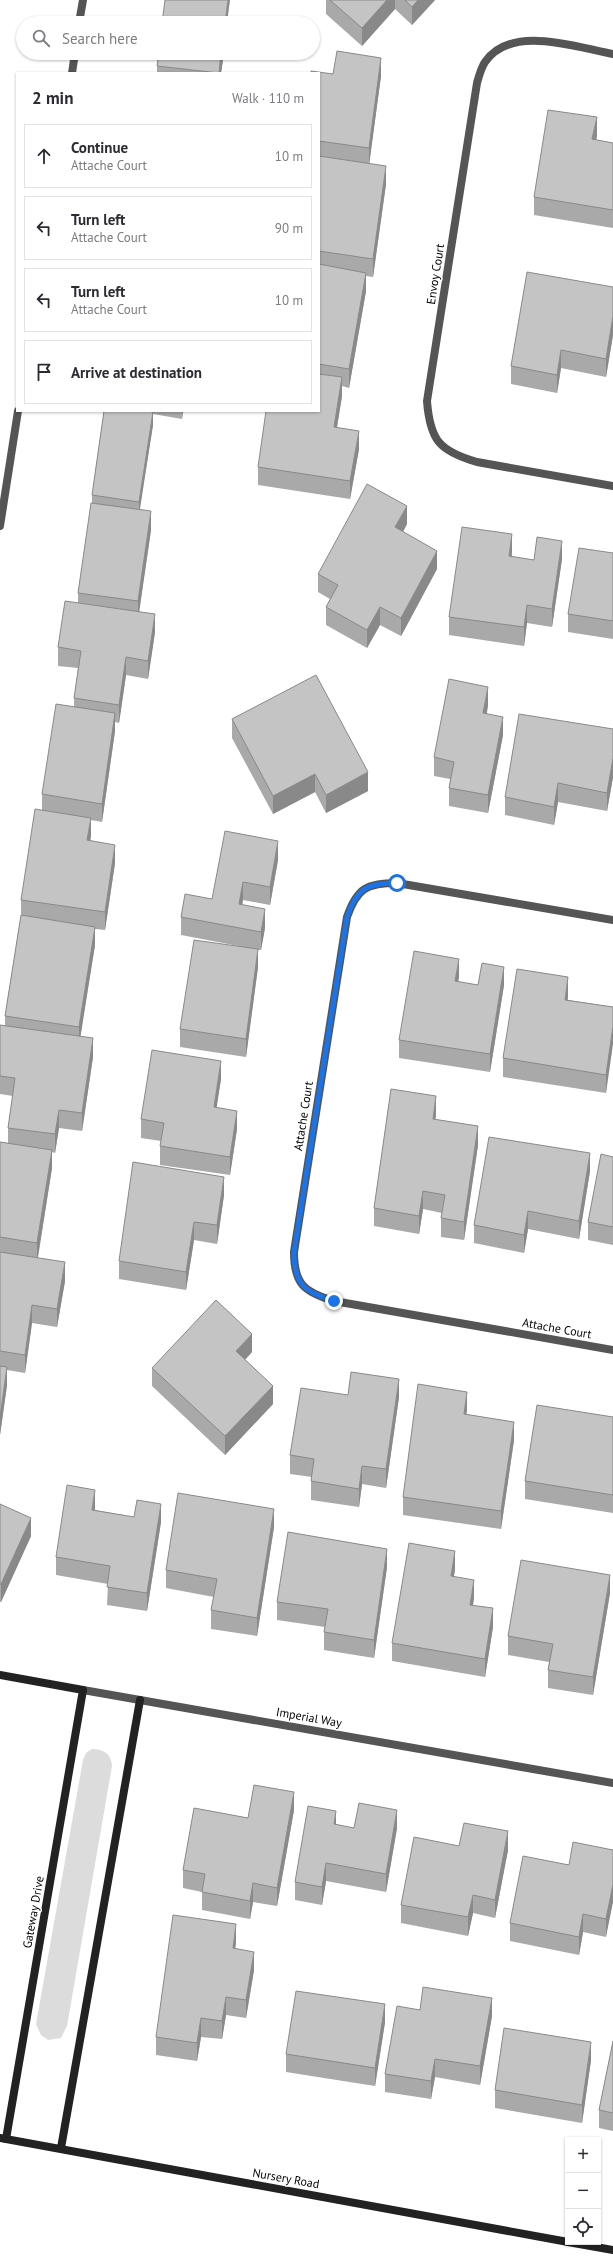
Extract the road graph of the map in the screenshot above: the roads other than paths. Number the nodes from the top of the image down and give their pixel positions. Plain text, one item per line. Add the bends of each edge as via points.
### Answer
1 (83, 0) edge
2 (80, 16) edge
3 (613, 54) edge
4 (74, 60) edge
5 (72, 72) edge
6 (18, 412) edge
7 (613, 486) edge
8 (0, 526) edge
9 (613, 920) edge
10 (613, 1350) edge
11 (0, 1675) edge
12 (84, 1690) junction
13 (140, 1700) junction
14 (613, 1783) edge
15 (3, 2139) edge
16 (61, 2148) junction
17 (565, 2241) edge
18 (585, 2245) edge
19 (613, 2250) edge

1 - 2 street
3 - 7 street, Envoy Court via 543,41 518,41 498,49 485,63 477,83 427,400 429,423 438,443 456,456
4 - 5 street
6 - 8 street
9 - 10 street, Attache Court via 397,883 365,887 353,900 344,932 294,1252 294,1269 302,1286 317,1296 334,1301
11 - 12 street, Imperial Way
12 - 13 street, Imperial Way
12 - 15 street, Gateway Drive
13 - 14 street, Imperial Way
13 - 16 street
15 - 16 street, Nursery Road
16 - 17 street, Nursery Road
18 - 19 street, Nursery Road

